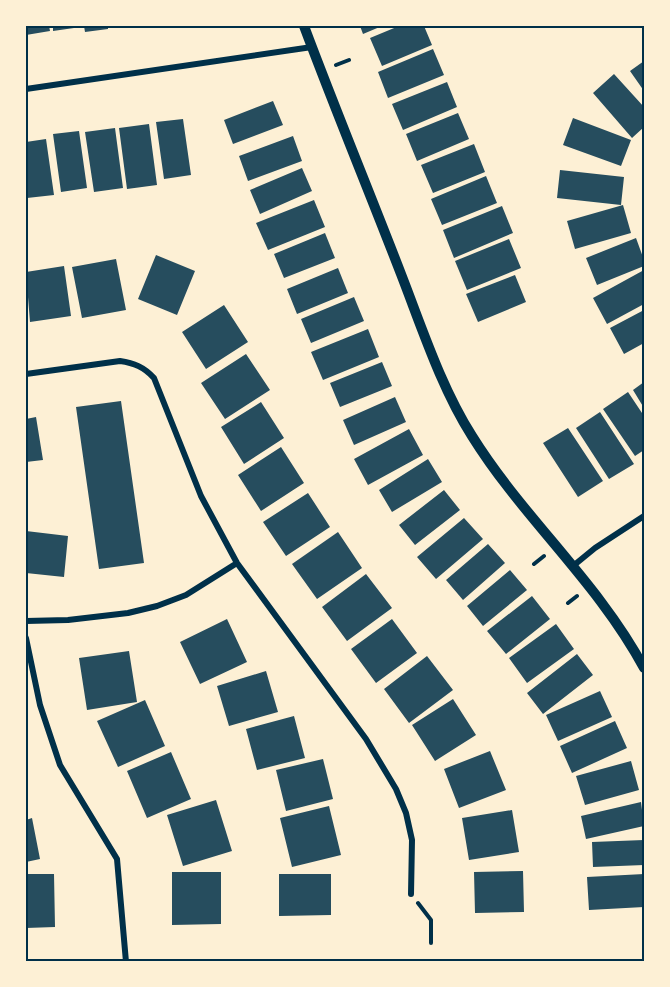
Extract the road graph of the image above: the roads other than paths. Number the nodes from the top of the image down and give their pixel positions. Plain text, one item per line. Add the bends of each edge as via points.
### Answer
1 (304, 26) edge
2 (312, 47) junction
3 (26, 89) edge
4 (26, 374) edge
5 (645, 516) edge
6 (237, 563) junction
7 (573, 566) junction
8 (26, 621) edge
9 (26, 638) edge
10 (645, 668) edge
11 (411, 894) road end
12 (126, 962) edge

1 - 2 street
2 - 3 street
2 - 7 street via 447,388 471,435 499,475
4 - 6 street via 120,361 146,369 154,378 201,496
5 - 7 street
6 - 8 street via 186,595 157,606 69,620
6 - 11 street via 366,739 396,789 412,840
7 - 10 street via 605,605
9 - 12 street via 40,705 60,765 117,859

